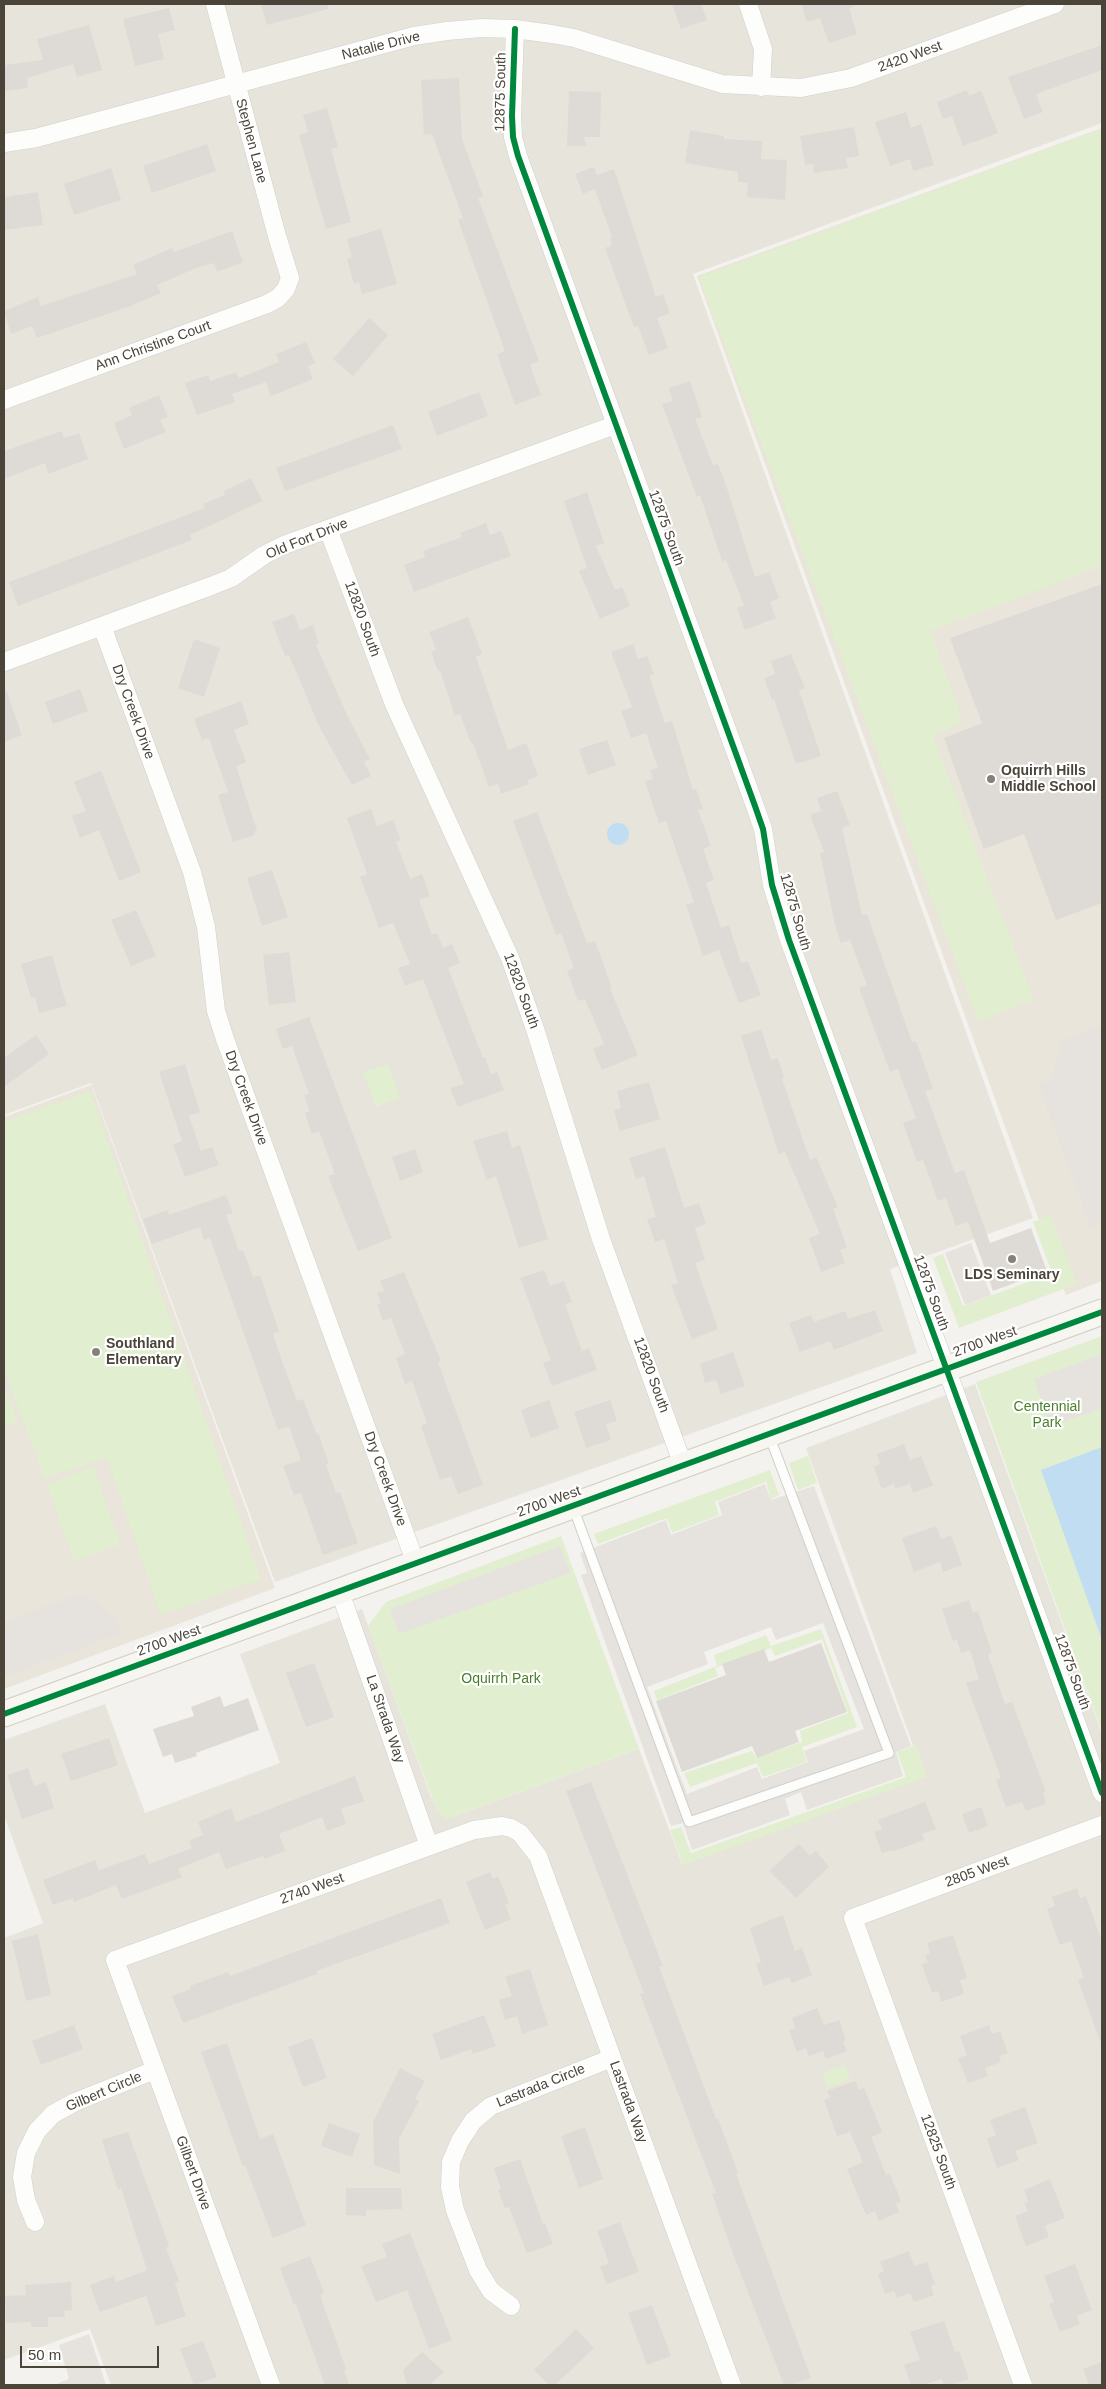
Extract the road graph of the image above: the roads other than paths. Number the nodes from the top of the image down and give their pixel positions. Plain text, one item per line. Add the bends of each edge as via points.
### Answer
1 (215, 4) edge
2 (748, 4) edge
3 (1044, 6) edge
4 (515, 29) junction
5 (236, 84) junction
6 (761, 87) junction
7 (4, 143) edge
8 (290, 278) joint
9 (4, 400) edge
10 (615, 425) junction
11 (328, 529) junction
12 (102, 626) junction
13 (4, 662) edge
14 (1102, 1312) edge
15 (946, 1369) junction
16 (769, 1434) junction
17 (683, 1465) junction
18 (573, 1507) junction
19 (416, 1564) junction
20 (340, 1592) junction
21 (4, 1714) edge
22 (1102, 1793) edge
23 (1102, 1825) edge
24 (511, 1828) joint
25 (429, 1846) junction
26 (853, 1918) joint
27 (115, 1960) joint
28 (612, 2058) junction
29 (155, 2070) junction
30 (35, 2222) dead end
31 (511, 2306) dead end
32 (271, 2385) edge
33 (732, 2385) edge
34 (1023, 2385) edge

1 - 5 street, Stephen Lane
2 - 6 street via 763,49
3 - 6 street, 2420 West via 851,78 801,88
4 - 5 street, Natalie Drive via 473,28 414,36
4 - 6 street, Natalie Drive via 574,38 722,84
4 - 10 street, 12875 South via 513,137
5 - 7 street, Natalie Drive via 36,138
5 - 8 street, Stephen Lane
8 - 9 street, Ann Christine Court via 278,298 266,304
10 - 11 street, Old Fort Drive
10 - 15 street, 12875 South via 763,829 772,885 789,940
11 - 12 street, Old Fort Drive via 264,555 231,578
11 - 17 street, 12820 South via 391,696 510,958 536,1029 601,1239
12 - 13 street, Old Fort Drive
12 - 19 street, Dry Creek Drive via 192,872 206,927 216,1011 225,1039
14 - 15 main road, 2700 West
15 - 16 main road, 2700 West
15 - 22 street, 12875 South
16 - 17 main road, 2700 West
16 - 18 lane via 889,1753 689,1822
17 - 18 main road, 2700 West
18 - 19 main road, 2700 West
19 - 20 main road, 2700 West
20 - 21 main road, 2700 West
20 - 25 street, La Strada Way
23 - 26 street, 2805 West
24 - 25 street, 2740 West via 483,1827
24 - 28 street, Lastrada Way via 527,1840 538,1856
25 - 27 street, 2740 West
26 - 34 street, 12825 South
27 - 29 street, Gilbert Drive
28 - 31 street, Lastrada Circle via 492,2106 472,2121 451,2162 450,2187 455,2210 478,2270 491,2292
28 - 33 street, Lastrada Way
29 - 30 street, Gilbert Circle via 75,2102 53,2114 36,2132 26,2153 22,2177 26,2200
29 - 32 street, Gilbert Drive

